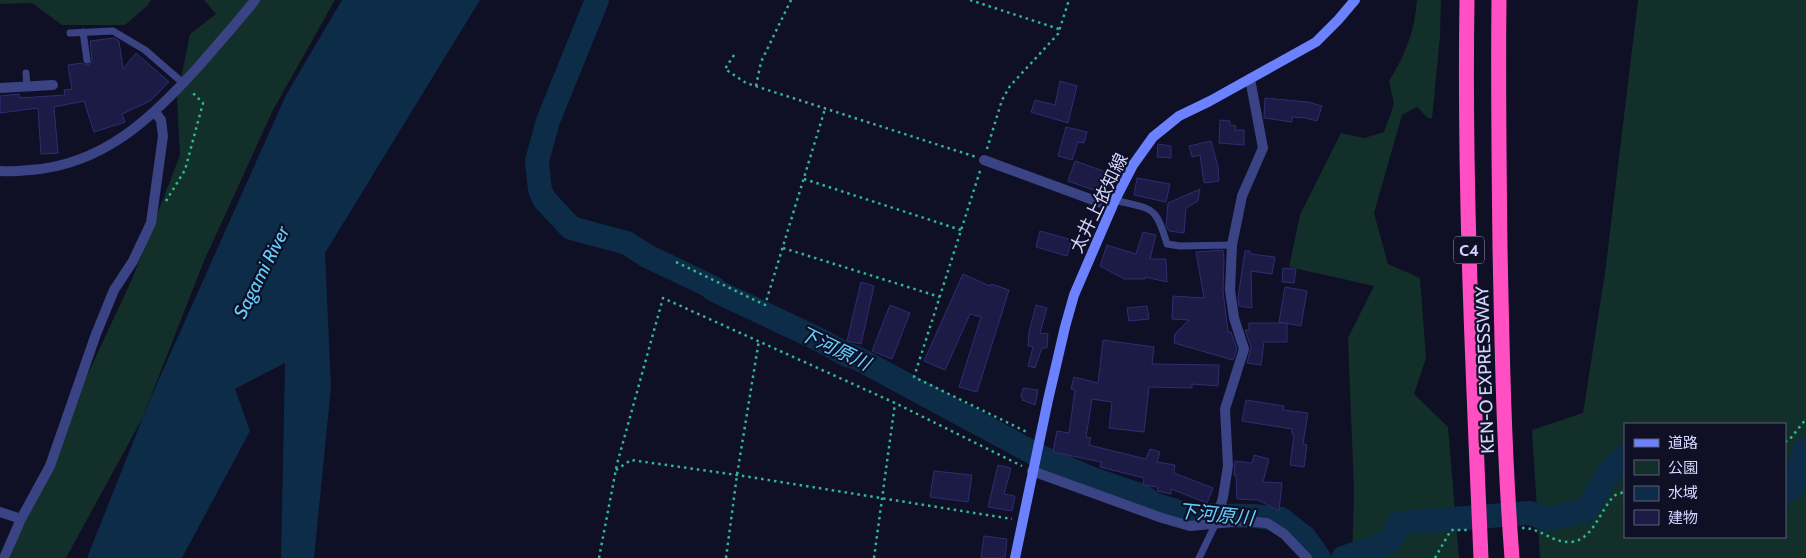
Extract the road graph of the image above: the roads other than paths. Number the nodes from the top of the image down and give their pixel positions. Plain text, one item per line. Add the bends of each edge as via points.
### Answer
1 (255, 0) edge
2 (1355, 0) edge
3 (1467, 0) edge
4 (1498, 0) edge
5 (70, 32) dead end
6 (83, 32) junction
7 (87, 60) dead end
8 (26, 73) dead end
9 (1250, 79) junction
10 (183, 83) junction
11 (53, 85) dead end
12 (27, 87) junction
13 (0, 88) edge
14 (155, 112) junction
15 (984, 160) road end
16 (0, 171) edge
17 (1113, 203) junction
18 (1232, 245) junction
19 (1033, 469) junction
20 (0, 512) edge
21 (21, 519) junction
22 (1216, 522) junction
23 (1512, 557) edge
24 (4, 558) edge
25 (1015, 558) edge
26 (1199, 558) edge
27 (1307, 558) edge
28 (1481, 558) edge

1 - 10 street
2 - 9 main road, 太井上依知線 via 1316,42
3 - 28 highway, KEN-O EXPRESSWAY / C4 via 1468,223
4 - 23 highway, KEN-O EXPRESSWAY / C4 via 1502,348
5 - 6 lane
6 - 7 lane
6 - 10 lane via 113,31 145,50
8 - 12 lane
9 - 17 main road, 太井上依知線 via 1179,116 1153,137 1133,165
9 - 18 street via 1263,148 1242,196
10 - 14 street
11 - 12 street
12 - 13 street
14 - 16 street via 123,137 86,157 38,170
14 - 21 street via 161,120 163,136 151,223 133,261 114,290 50,466
15 - 17 street
17 - 18 lane via 1152,210 1159,219 1167,244
17 - 19 main road, 太井上依知線 via 1074,295
18 - 22 street via 1230,290 1234,318 1244,349 1225,409 1228,466 1224,497
19 - 22 street via 1162,518 1190,526
19 - 25 main road
20 - 21 street
21 - 24 street
22 - 26 lane
22 - 27 street via 1266,523 1284,534

